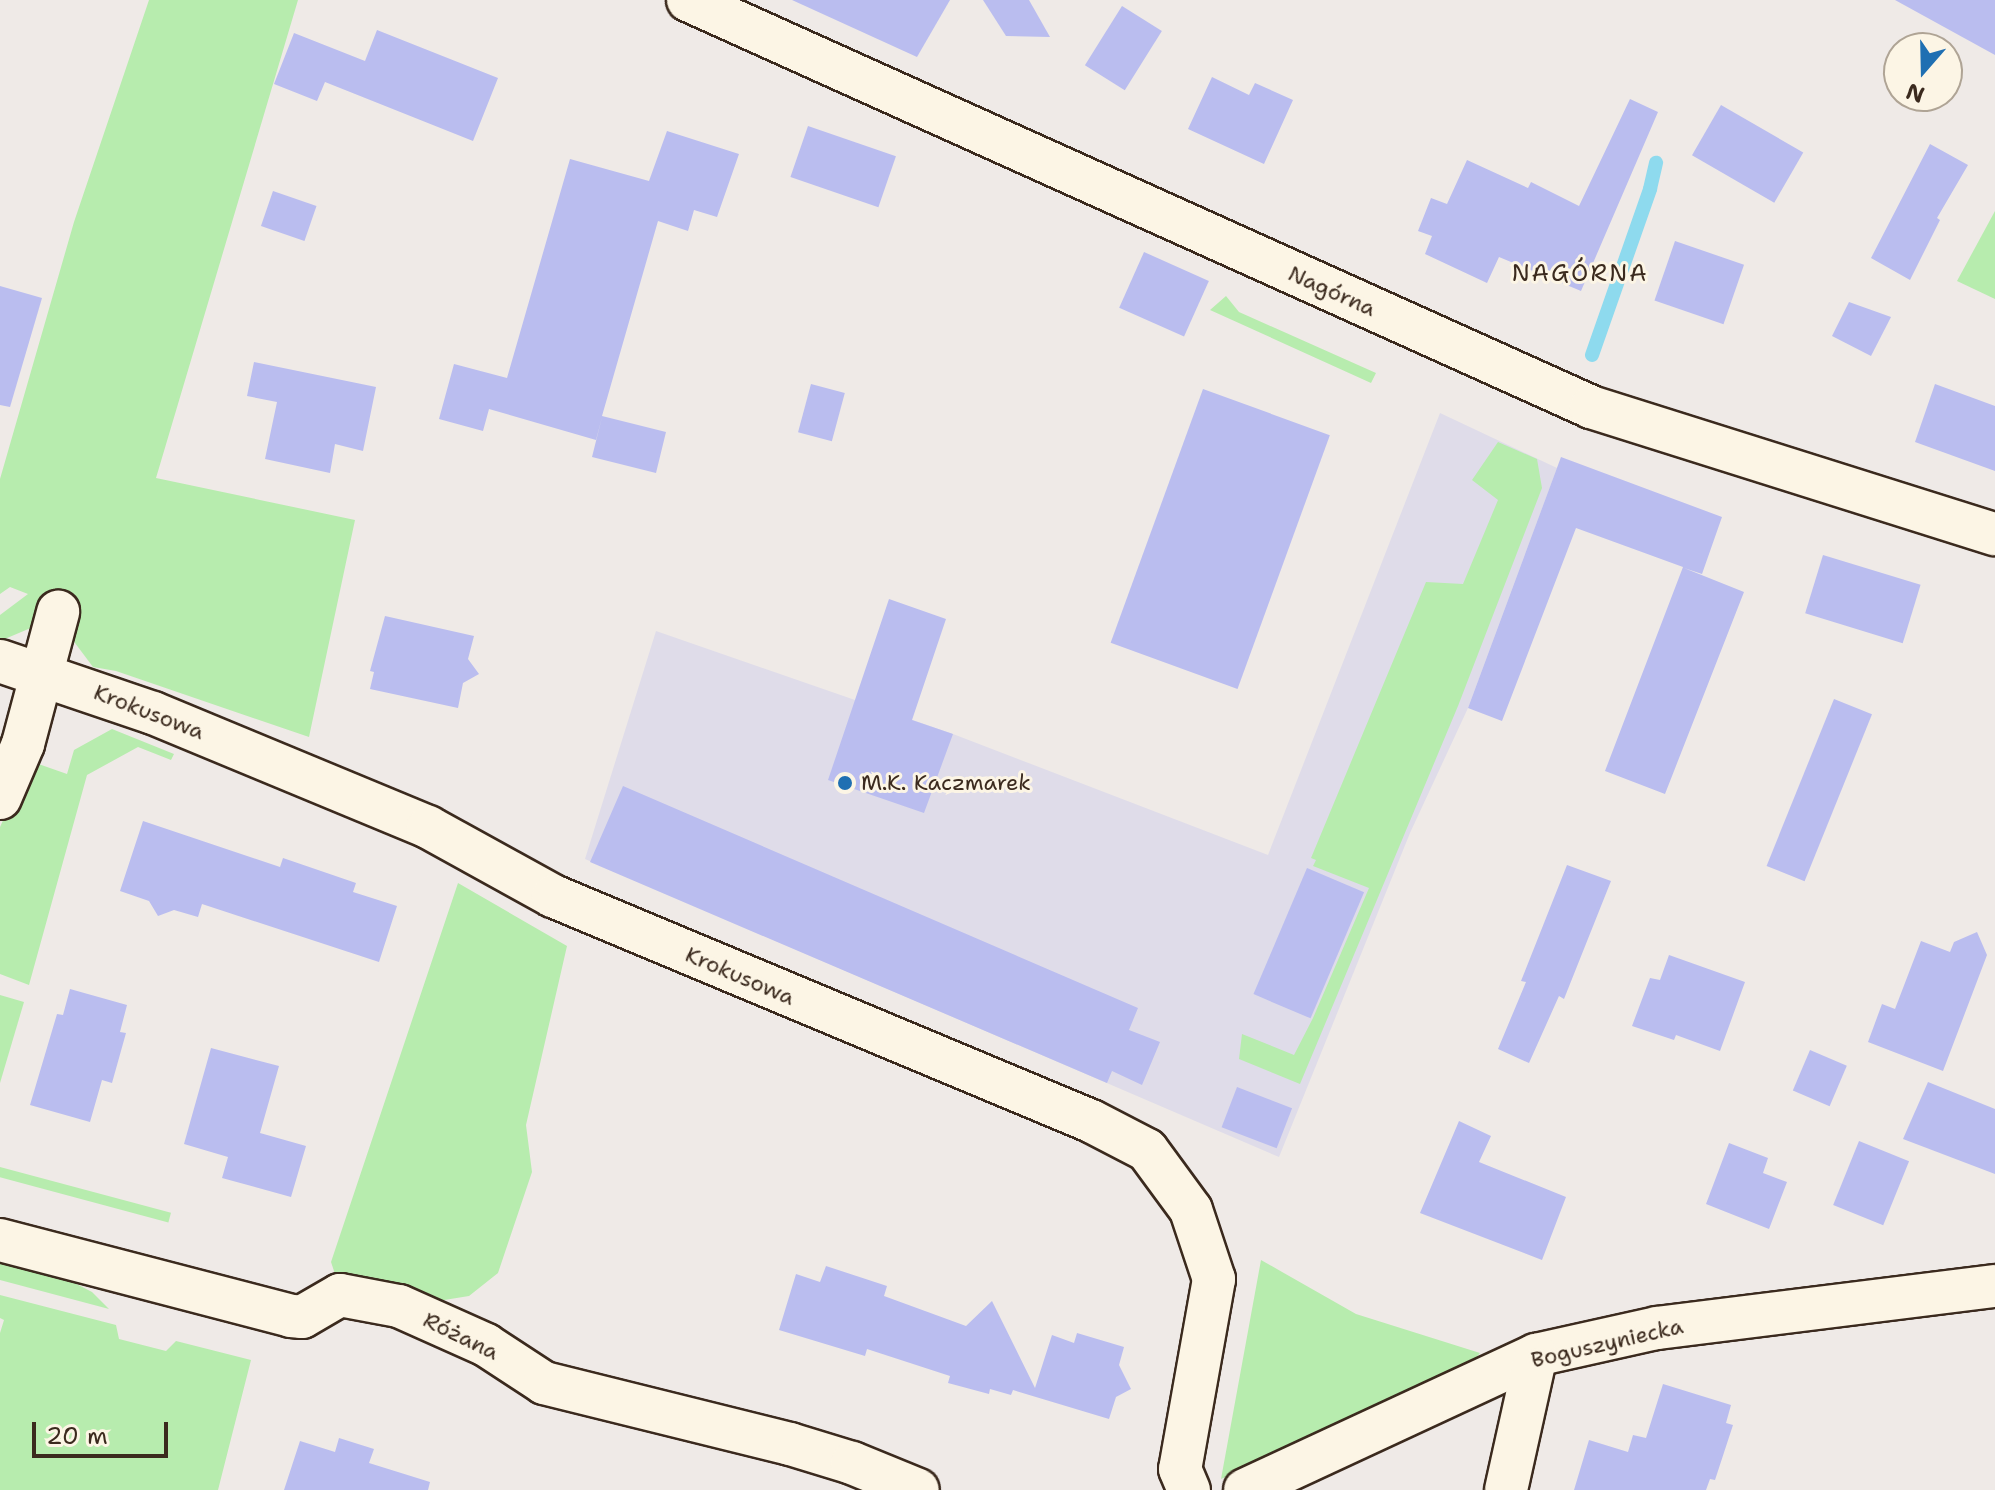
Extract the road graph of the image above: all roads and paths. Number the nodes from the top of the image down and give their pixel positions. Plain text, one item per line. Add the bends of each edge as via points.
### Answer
1 (688, 0) edge
2 (1995, 534) edge
3 (58, 612) dead end
4 (0, 661) edge
5 (41, 672) junction
6 (0, 798) edge
7 (0, 1240) edge
8 (1995, 1286) edge
9 (1536, 1355) junction
10 (918, 1490) edge
11 (1189, 1490) edge
12 (1245, 1490) edge
13 (1506, 1490) edge

1 - 2 street, Nagórna via 1591,407
3 - 5 street
4 - 5 street, Krokusowa
5 - 6 street via 23,744
5 - 11 street, Krokusowa via 428,827 553,896 1091,1121 1147,1150 1191,1210 1214,1279 1180,1469
7 - 10 street, Różana via 291,1316 302,1317 340,1295 399,1306 486,1345 544,1383 790,1444
8 - 9 street, Boguszyniecka via 1657,1328
9 - 12 street, Boguszyniecka
9 - 13 street

